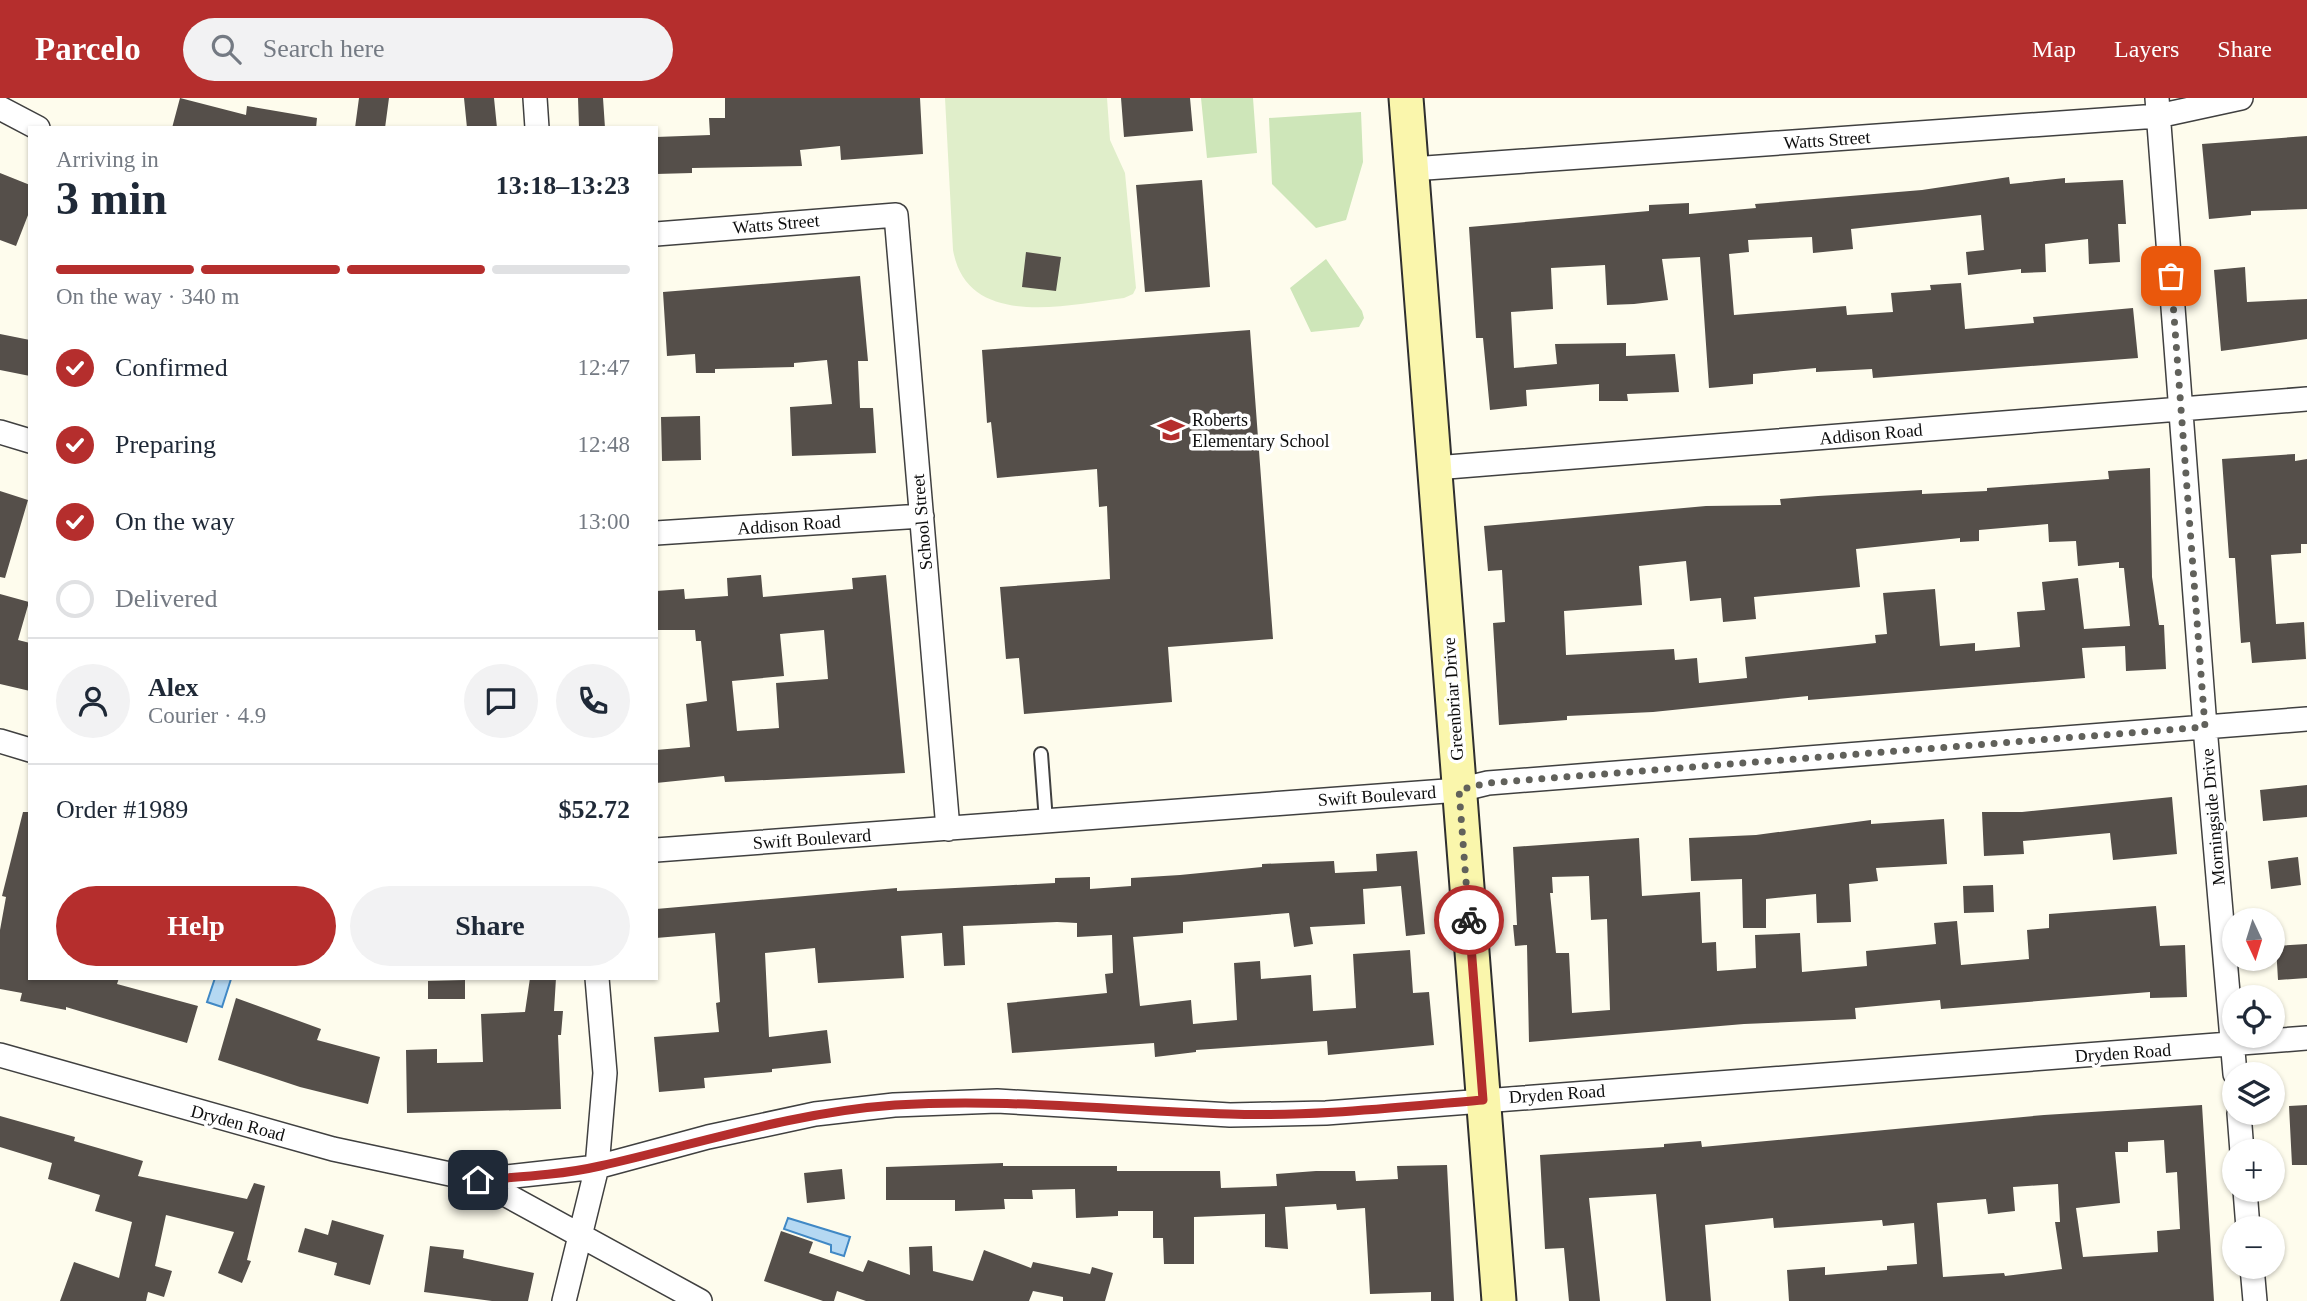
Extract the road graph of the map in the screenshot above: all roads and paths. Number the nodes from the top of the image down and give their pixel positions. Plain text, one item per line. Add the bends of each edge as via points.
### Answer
1 (534, 98) edge
2 (1406, 98) edge
3 (2241, 98) edge
4 (2157, 107) edge
5 (0, 108) edge
6 (34, 126) edge
7 (537, 126) edge
8 (1412, 169) junction
9 (896, 215) joint
10 (658, 234) edge
11 (2307, 399) edge
12 (2182, 409) junction
13 (0, 432) edge
14 (28, 440) edge
15 (1435, 468) junction
16 (922, 516) junction
17 (658, 533) edge
18 (2307, 719) edge
19 (2205, 727) junction
20 (0, 741) edge
21 (28, 749) edge
22 (1041, 754) dead end
23 (1459, 790) junction
24 (1046, 821) junction
25 (948, 829) junction
26 (658, 850) edge
27 (597, 980) edge
28 (2228, 985) edge
29 (2307, 1038) edge
30 (2285, 1040) edge
31 (2222, 1045) edge
32 (0, 1055) edge
33 (1483, 1100) junction
34 (597, 1167) junction
35 (478, 1180) junction
36 (581, 1236) junction
37 (2253, 1279) edge
38 (564, 1301) edge
39 (700, 1301) edge
40 (1499, 1301) edge
41 (2255, 1301) edge

1 - 7 street
2 - 8 main road, Greenbriar Drive
3 - 4 street, Watts Street
4 - 8 street, Watts Street
4 - 12 street, Morningside Drive
5 - 6 street
8 - 15 main road, Greenbriar Drive
9 - 10 street, Watts Street
9 - 16 street, School Street
11 - 12 street, Addison Road
12 - 15 street, Addison Road
12 - 19 street, Morningside Drive
13 - 14 street
15 - 23 main road, Greenbriar Drive
16 - 17 street, Addison Road
16 - 25 street, School Street
18 - 19 street, Swift Boulevard
19 - 23 street, Swift Boulevard via 1488,783
19 - 28 street, Morningside Drive
20 - 21 street
22 - 24 lane
23 - 24 street, Swift Boulevard
23 - 33 main road, Greenbriar Drive
24 - 25 street, Swift Boulevard
25 - 26 street, Swift Boulevard
27 - 34 street via 605,1073
29 - 30 street, Dryden Road
31 - 33 street, Dryden Road
32 - 35 street, Dryden Road via 320,1146
33 - 34 street, Dryden Road via 1326,1113 1230,1115 997,1101 894,1105 815,1114
33 - 40 main road, Greenbriar Drive
34 - 35 street, Dryden Road
34 - 36 street
35 - 36 street, Dryden Road
36 - 38 street
36 - 39 street, Dryden Road
37 - 41 street

